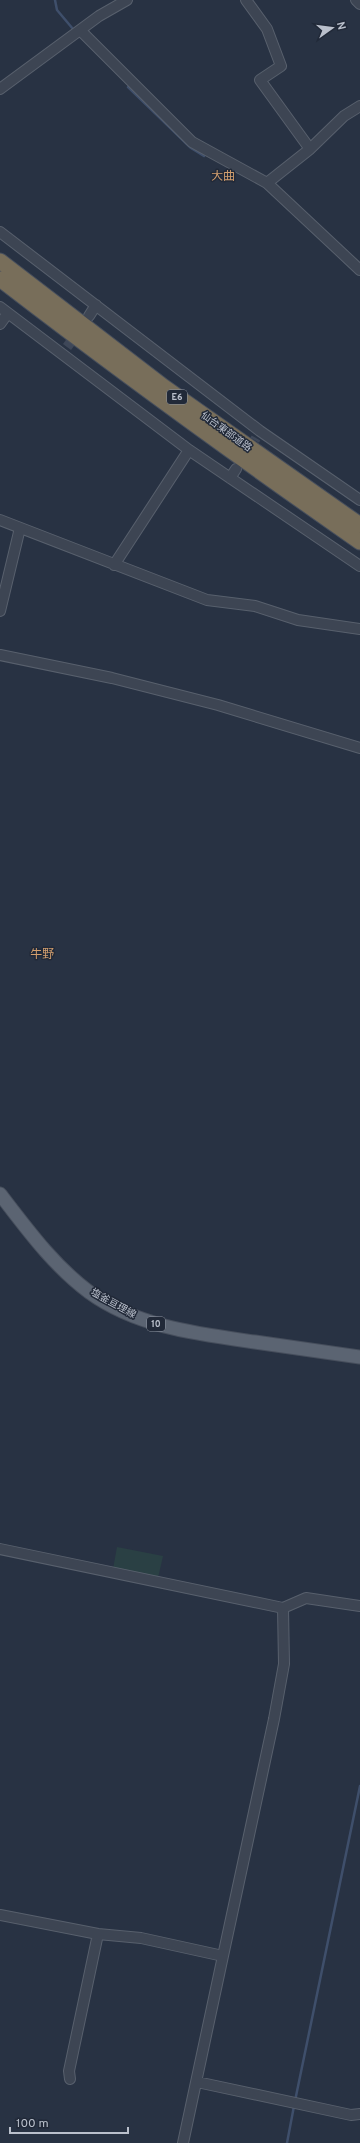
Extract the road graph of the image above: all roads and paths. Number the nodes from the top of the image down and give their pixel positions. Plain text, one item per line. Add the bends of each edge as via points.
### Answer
1 (127, 0) edge
2 (246, 0) edge
3 (356, 0) edge
4 (360, 4) edge
5 (80, 30) junction
6 (0, 89) edge
7 (360, 106) edge
8 (310, 149) junction
9 (268, 183) junction
10 (0, 232) edge
11 (0, 261) edge
12 (360, 270) edge
13 (0, 278) edge
14 (96, 305) junction
15 (4, 310) edge
16 (89, 316) dead end
17 (0, 324) edge
18 (189, 450) junction
19 (360, 500) edge
20 (0, 520) edge
21 (360, 525) edge
22 (20, 528) junction
23 (360, 542) edge
24 (114, 565) junction
25 (360, 566) edge
26 (0, 611) edge
27 (360, 629) edge
28 (0, 655) edge
29 (360, 748) edge
30 (0, 1194) edge
31 (360, 1357) edge
32 (0, 1549) edge
33 (360, 1606) edge
34 (283, 1608) junction
35 (0, 1915) edge
36 (98, 1934) junction
37 (224, 1956) junction
38 (70, 2079) dead end
39 (196, 2082) junction
40 (360, 2114) edge
41 (183, 2143) edge

1 - 5 street
2 - 8 street via 267,29 281,66 260,80
3 - 4 street
5 - 6 street
5 - 9 street via 192,142
7 - 8 street via 344,116
8 - 9 street
9 - 12 street
10 - 14 street
11 - 21 highway, 仙台東部道路 / E6 via 164,387
13 - 23 highway, 仙台東部道路 / E6 via 174,410
14 - 16 street
14 - 19 street via 258,435
15 - 17 street
15 - 18 street via 65,351
18 - 24 street
18 - 25 street via 233,474
20 - 22 street
22 - 24 street
22 - 26 street
24 - 27 street via 207,600 255,606 298,620
28 - 29 street via 112,678 218,705
30 - 31 main road, 塩釜亘理線 / 10 via 46,1253 66,1272 90,1292 142,1319 196,1333
32 - 34 street
33 - 34 street via 306,1598
34 - 37 street via 284,1664
35 - 36 street
36 - 37 street via 141,1938
36 - 38 street via 69,2071
37 - 39 street
39 - 40 street via 351,2115
39 - 41 street

